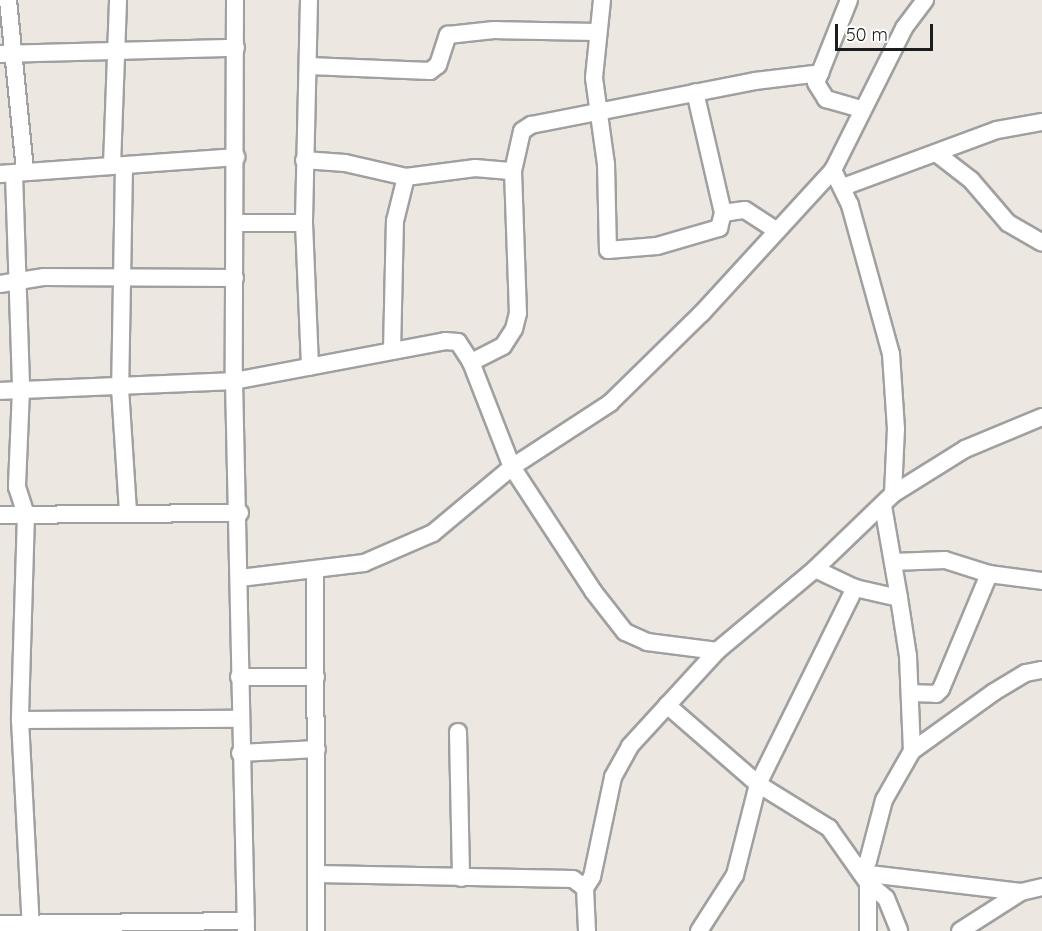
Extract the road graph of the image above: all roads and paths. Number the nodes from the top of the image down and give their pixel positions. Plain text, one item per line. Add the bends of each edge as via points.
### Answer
1 (8, 0) edge
2 (118, 0) edge
3 (235, 0) edge
4 (309, 0) edge
5 (602, 0) edge
6 (849, 0) edge
7 (925, 0) edge
8 (597, 32) junction
9 (236, 48) junction
10 (115, 52) junction
11 (6, 54) edge
12 (309, 66) junction
13 (821, 73) junction
14 (695, 92) junction
15 (861, 109) junction
16 (596, 112) junction
17 (1042, 122) edge
18 (936, 153) junction
19 (236, 158) junction
20 (304, 160) junction
21 (118, 166) junction
22 (833, 170) junction
23 (513, 171) junction
24 (13, 173) edge
25 (406, 177) junction
26 (843, 187) junction
27 (723, 213) junction
28 (236, 223) junction
29 (304, 223) junction
30 (777, 231) junction
31 (1042, 243) edge
32 (119, 277) junction
33 (235, 278) junction
34 (19, 283) junction
35 (0, 284) edge
36 (392, 351) junction
37 (471, 363) junction
38 (310, 367) junction
39 (234, 381) junction
40 (120, 388) junction
41 (21, 390) junction
42 (0, 391) edge
43 (1042, 417) edge
44 (512, 467) junction
45 (888, 500) junction
46 (128, 511) junction
47 (240, 513) junction
48 (26, 514) junction
49 (0, 515) edge
50 (893, 562) junction
51 (815, 569) junction
52 (315, 572) junction
53 (989, 574) junction
54 (240, 578) junction
55 (1042, 581) edge
56 (855, 588) junction
57 (899, 598) junction
58 (717, 651) junction
59 (1042, 670) edge
60 (239, 677) junction
61 (316, 677) junction
62 (911, 693) junction
63 (667, 705) junction
64 (240, 719) junction
65 (20, 720) junction
66 (458, 732) dead end
67 (317, 749) junction
68 (912, 751) junction
69 (240, 753) junction
70 (759, 784) junction
71 (317, 874) junction
72 (863, 875) junction
73 (460, 878) junction
74 (1042, 887) edge
75 (585, 888) junction
76 (1021, 892) junction
77 (0, 924) edge
78 (132, 926) edge
79 (246, 926) edge
80 (31, 927) edge
81 (316, 931) edge
82 (587, 931) edge
83 (699, 931) edge
84 (868, 931) edge
85 (899, 931) edge
86 (960, 931) edge

1 - 11 street
2 - 10 street
3 - 9 street
4 - 12 street
5 - 8 street
6 - 13 street
7 - 15 street via 904,28
8 - 12 street via 494,30 448,35 438,65 429,71
8 - 16 street
9 - 10 street
9 - 19 street
10 - 11 street
10 - 21 street
11 - 24 street
12 - 20 street
13 - 14 street
13 - 15 street via 816,83 826,99
14 - 16 street
14 - 27 street
15 - 22 street
16 - 23 street via 531,125 522,131
16 - 27 street via 606,164 608,250 657,246 706,233 719,228
17 - 18 street via 997,130
18 - 26 street
18 - 31 street via 971,180 1008,223
19 - 21 street
19 - 28 street
20 - 25 street via 345,163
20 - 29 street
21 - 24 street
21 - 32 street
22 - 26 street
22 - 30 street
23 - 25 street via 475,168
23 - 37 street via 518,313 503,346
24 - 34 street
25 - 36 street via 395,220
26 - 45 street via 891,354 896,429
27 - 30 street via 746,210
28 - 29 street
28 - 33 street
29 - 38 street
30 - 44 street via 702,313 610,403
32 - 33 street
32 - 34 street via 44,277
32 - 40 street
33 - 39 street
34 - 35 street
34 - 41 street
36 - 37 street via 458,342
36 - 38 street
37 - 44 street
38 - 39 street
39 - 40 street
39 - 47 street
40 - 41 street
40 - 46 street
41 - 42 street
41 - 48 street via 17,486
43 - 45 street via 965,449
44 - 52 street via 433,532 364,563
44 - 58 street via 593,591 625,632 647,642
45 - 50 street
45 - 51 street
46 - 47 street
46 - 48 street
47 - 54 street
48 - 49 street
48 - 65 street
50 - 53 street via 945,560
50 - 57 street
51 - 56 street
51 - 58 street
52 - 54 street
52 - 61 street
53 - 55 street
53 - 62 street via 939,693
54 - 60 street
56 - 57 street
56 - 70 street
57 - 62 street
58 - 63 street
59 - 68 street via 1026,673 994,692
60 - 61 street
60 - 64 street
61 - 67 street
62 - 68 street
63 - 70 street
63 - 75 street via 630,746 613,777 592,877
64 - 65 street
64 - 69 street
65 - 80 street
66 - 73 street
67 - 69 street
67 - 71 street
68 - 72 street via 884,800
69 - 79 street
70 - 72 street via 829,828
70 - 83 street via 735,875
71 - 73 street
71 - 81 street
72 - 76 street
72 - 84 street
72 - 85 street via 886,898
73 - 75 street via 551,877 573,879
74 - 76 street
75 - 82 street
76 - 86 street
77 - 80 street
78 - 79 street
78 - 80 street

